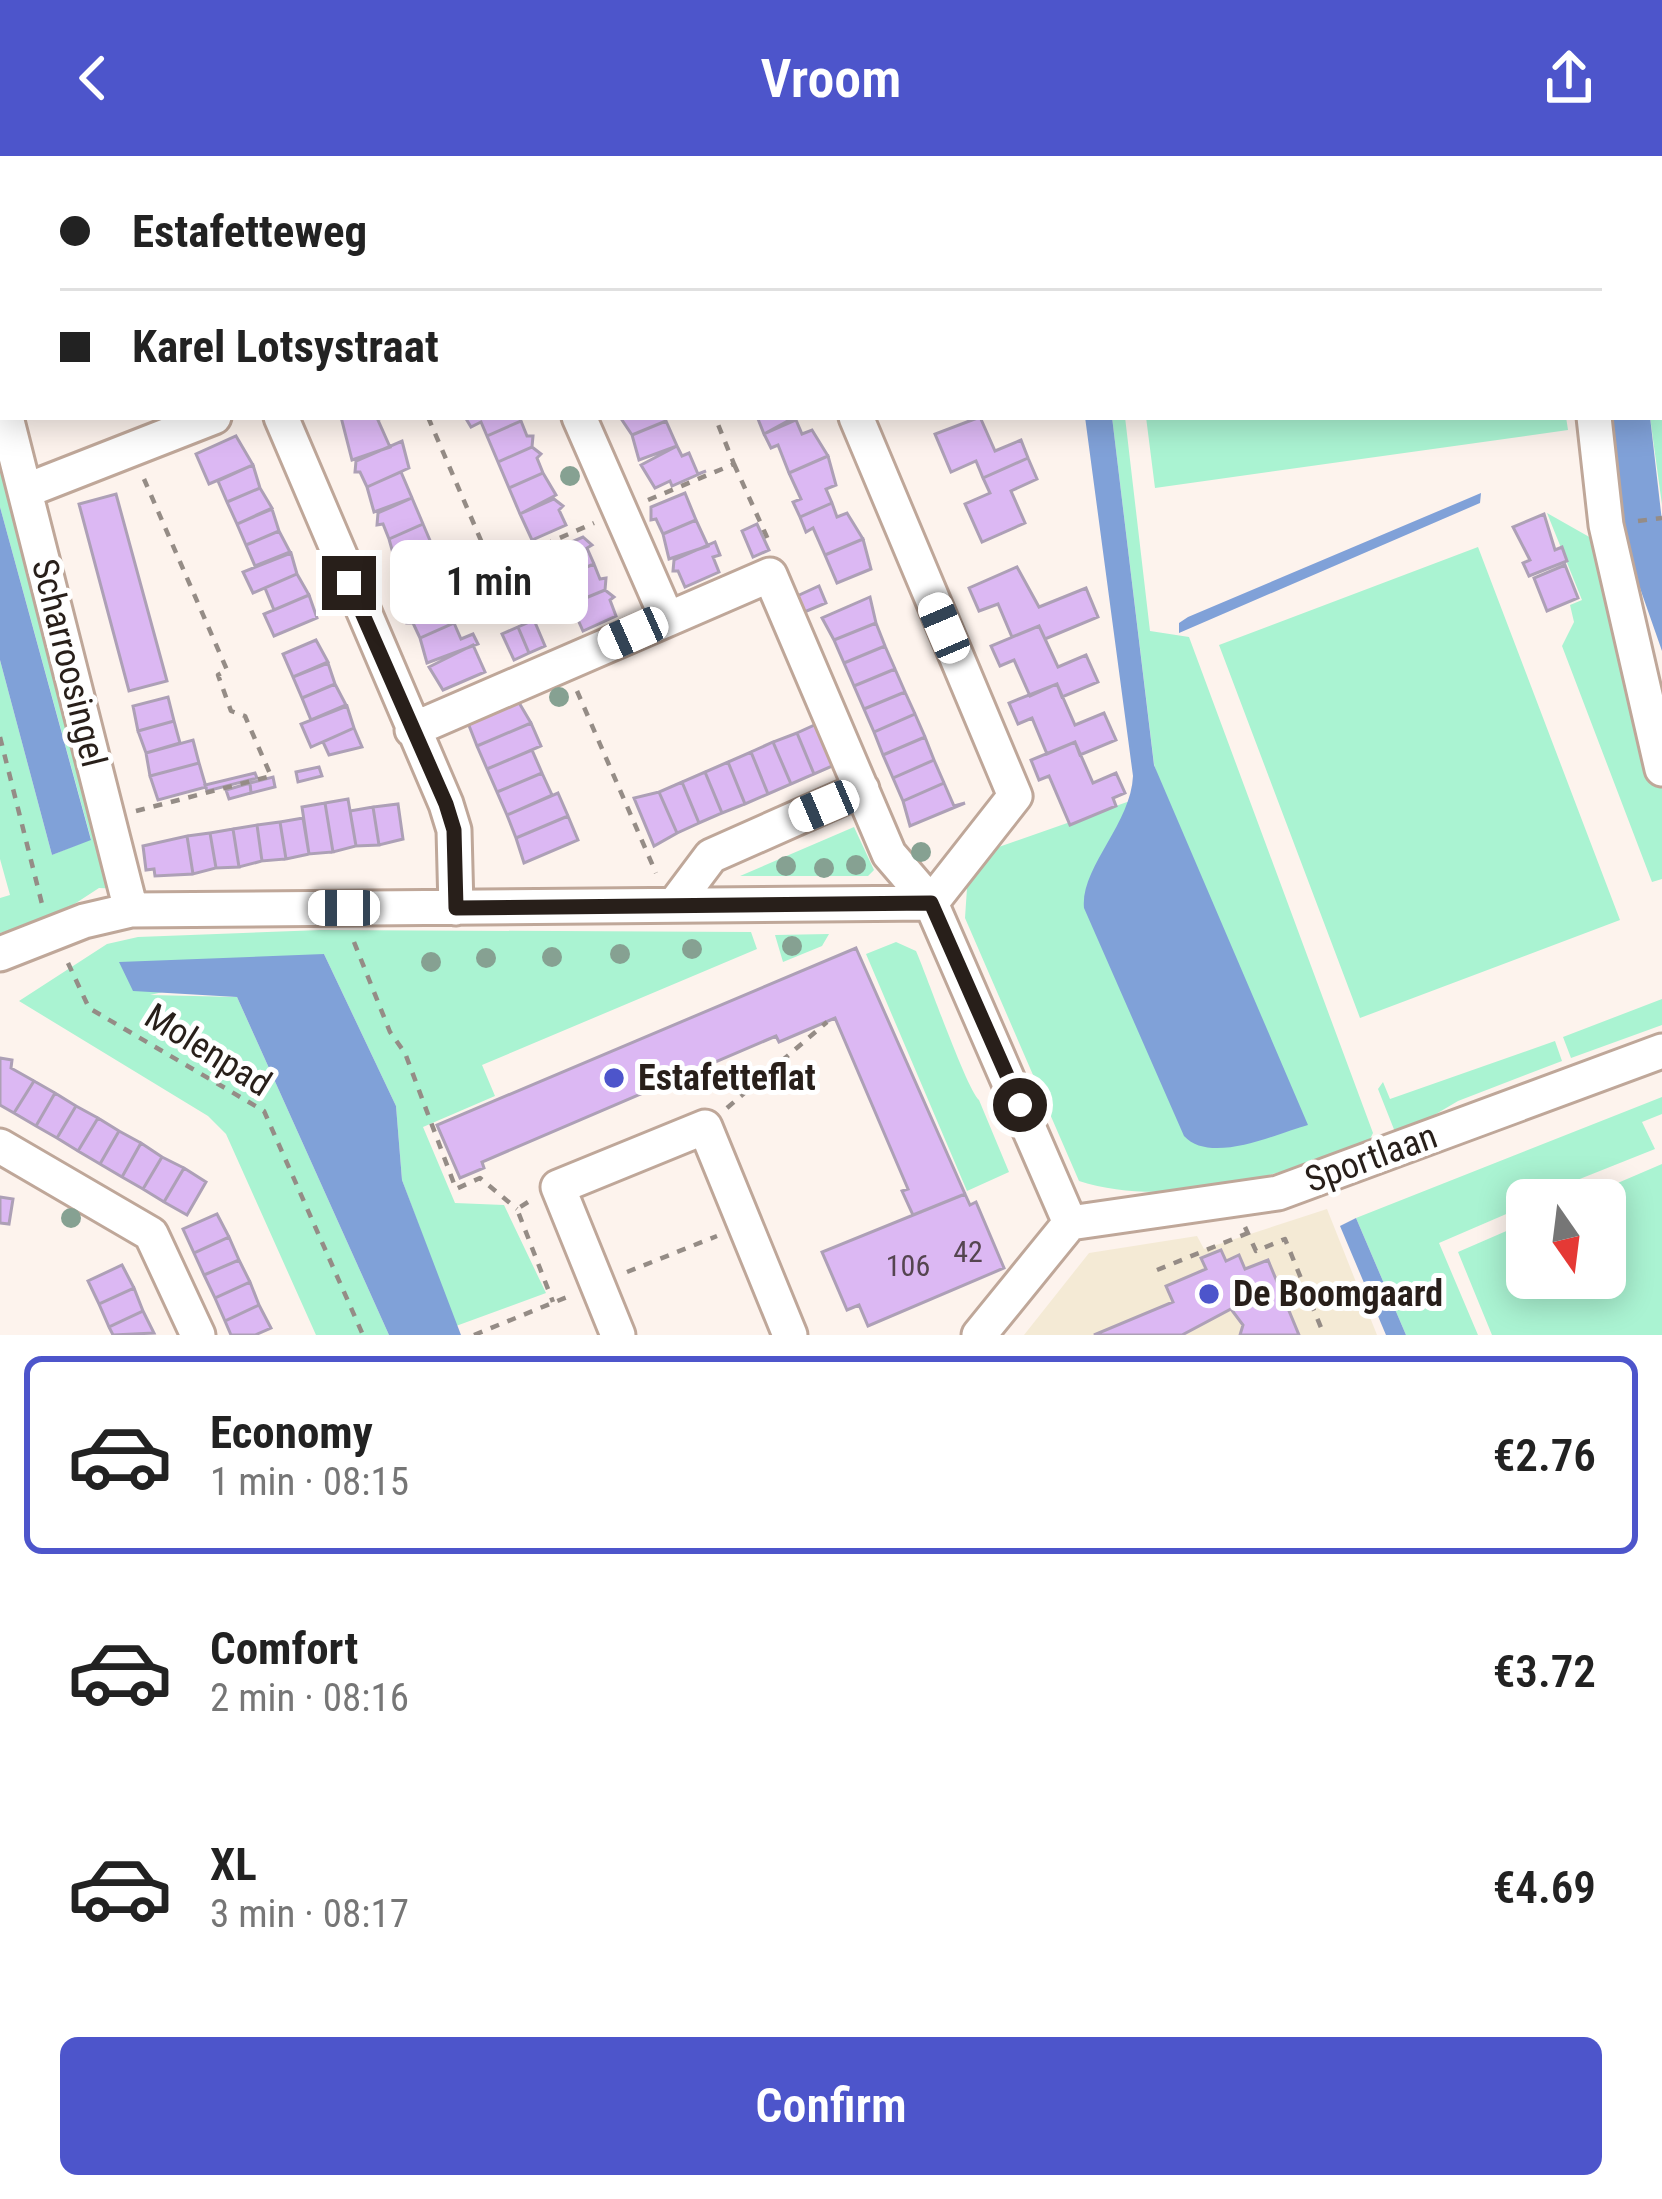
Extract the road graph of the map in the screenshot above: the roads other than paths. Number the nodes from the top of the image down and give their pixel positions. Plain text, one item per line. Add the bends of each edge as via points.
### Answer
1 (7, 420) edge
2 (207, 420) edge
3 (282, 420) edge
4 (580, 420) edge
5 (857, 420) edge
6 (1594, 420) edge
7 (25, 491) junction
8 (667, 618) junction
9 (412, 730) junction
10 (1662, 769) edge
11 (862, 789) junction
12 (931, 903) junction
13 (675, 904) junction
14 (456, 908) junction
15 (131, 910) junction
16 (0, 954) edge
17 (1662, 1051) edge
18 (0, 1146) edge
19 (1070, 1223) junction
20 (198, 1335) edge
21 (618, 1335) edge
22 (790, 1335) edge
23 (979, 1335) edge

1 - 7 street, Scharroosingel
2 - 7 street
3 - 9 street
4 - 8 street
5 - 12 street via 1016,796
6 - 10 street via 1606,525
7 - 15 street, Scharroosingel
8 - 9 street
8 - 11 street via 770,575
9 - 14 street via 454,830
11 - 12 street via 889,854
11 - 13 street via 711,856
12 - 13 street
12 - 19 street
13 - 14 street
14 - 15 street
15 - 16 street
17 - 19 street, Sportlaan via 1278,1193
18 - 20 street via 151,1234
19 - 23 street
21 - 22 street via 558,1187 705,1127

